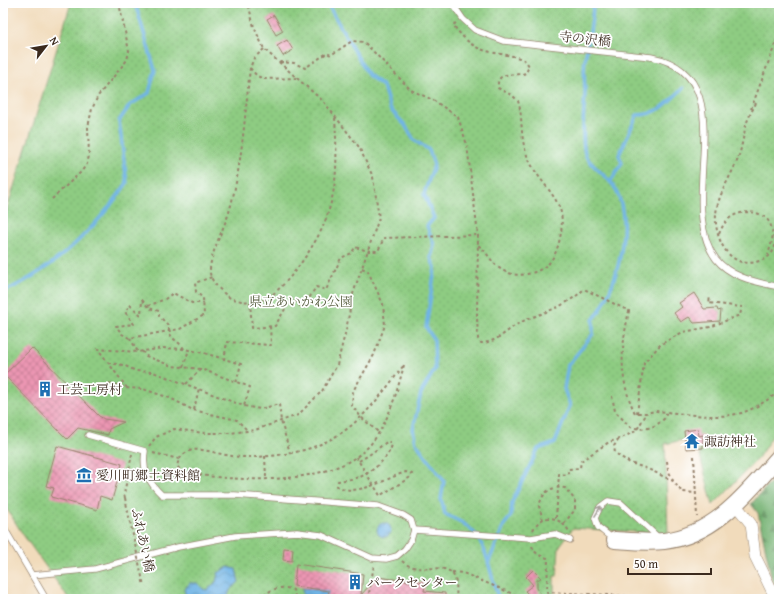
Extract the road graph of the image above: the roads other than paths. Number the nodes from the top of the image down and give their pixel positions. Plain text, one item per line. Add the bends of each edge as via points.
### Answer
1 (452, 3) edge
2 (779, 287) edge
3 (88, 435) dead end
4 (779, 457) edge
5 (735, 504) junction
6 (3, 526) edge
7 (414, 530) junction
8 (570, 540) dead end
9 (615, 540) joint
10 (663, 542) junction
11 (32, 575) junction
12 (46, 599) edge
13 (776, 599) edge

1 - 2 lane, 寺の沢橋 via 463,19 475,30 504,41 660,58 675,64 687,74 697,89 703,121 704,232 716,260 752,282
3 - 7 lane via 145,451 145,474 152,486 162,495 235,495 378,506 403,514 411,520
4 - 5 street
5 - 10 street via 711,525 698,532
5 - 13 street via 751,524 755,556
6 - 11 lane
7 - 8 lane via 522,538 555,534
7 - 11 lane via 405,549 397,556 386,559 372,558 321,535 297,532 235,536 95,568
9 - 10 street
9 -> 10 lane via 598,527 595,518 600,507 608,501 621,503
11 - 12 lane

